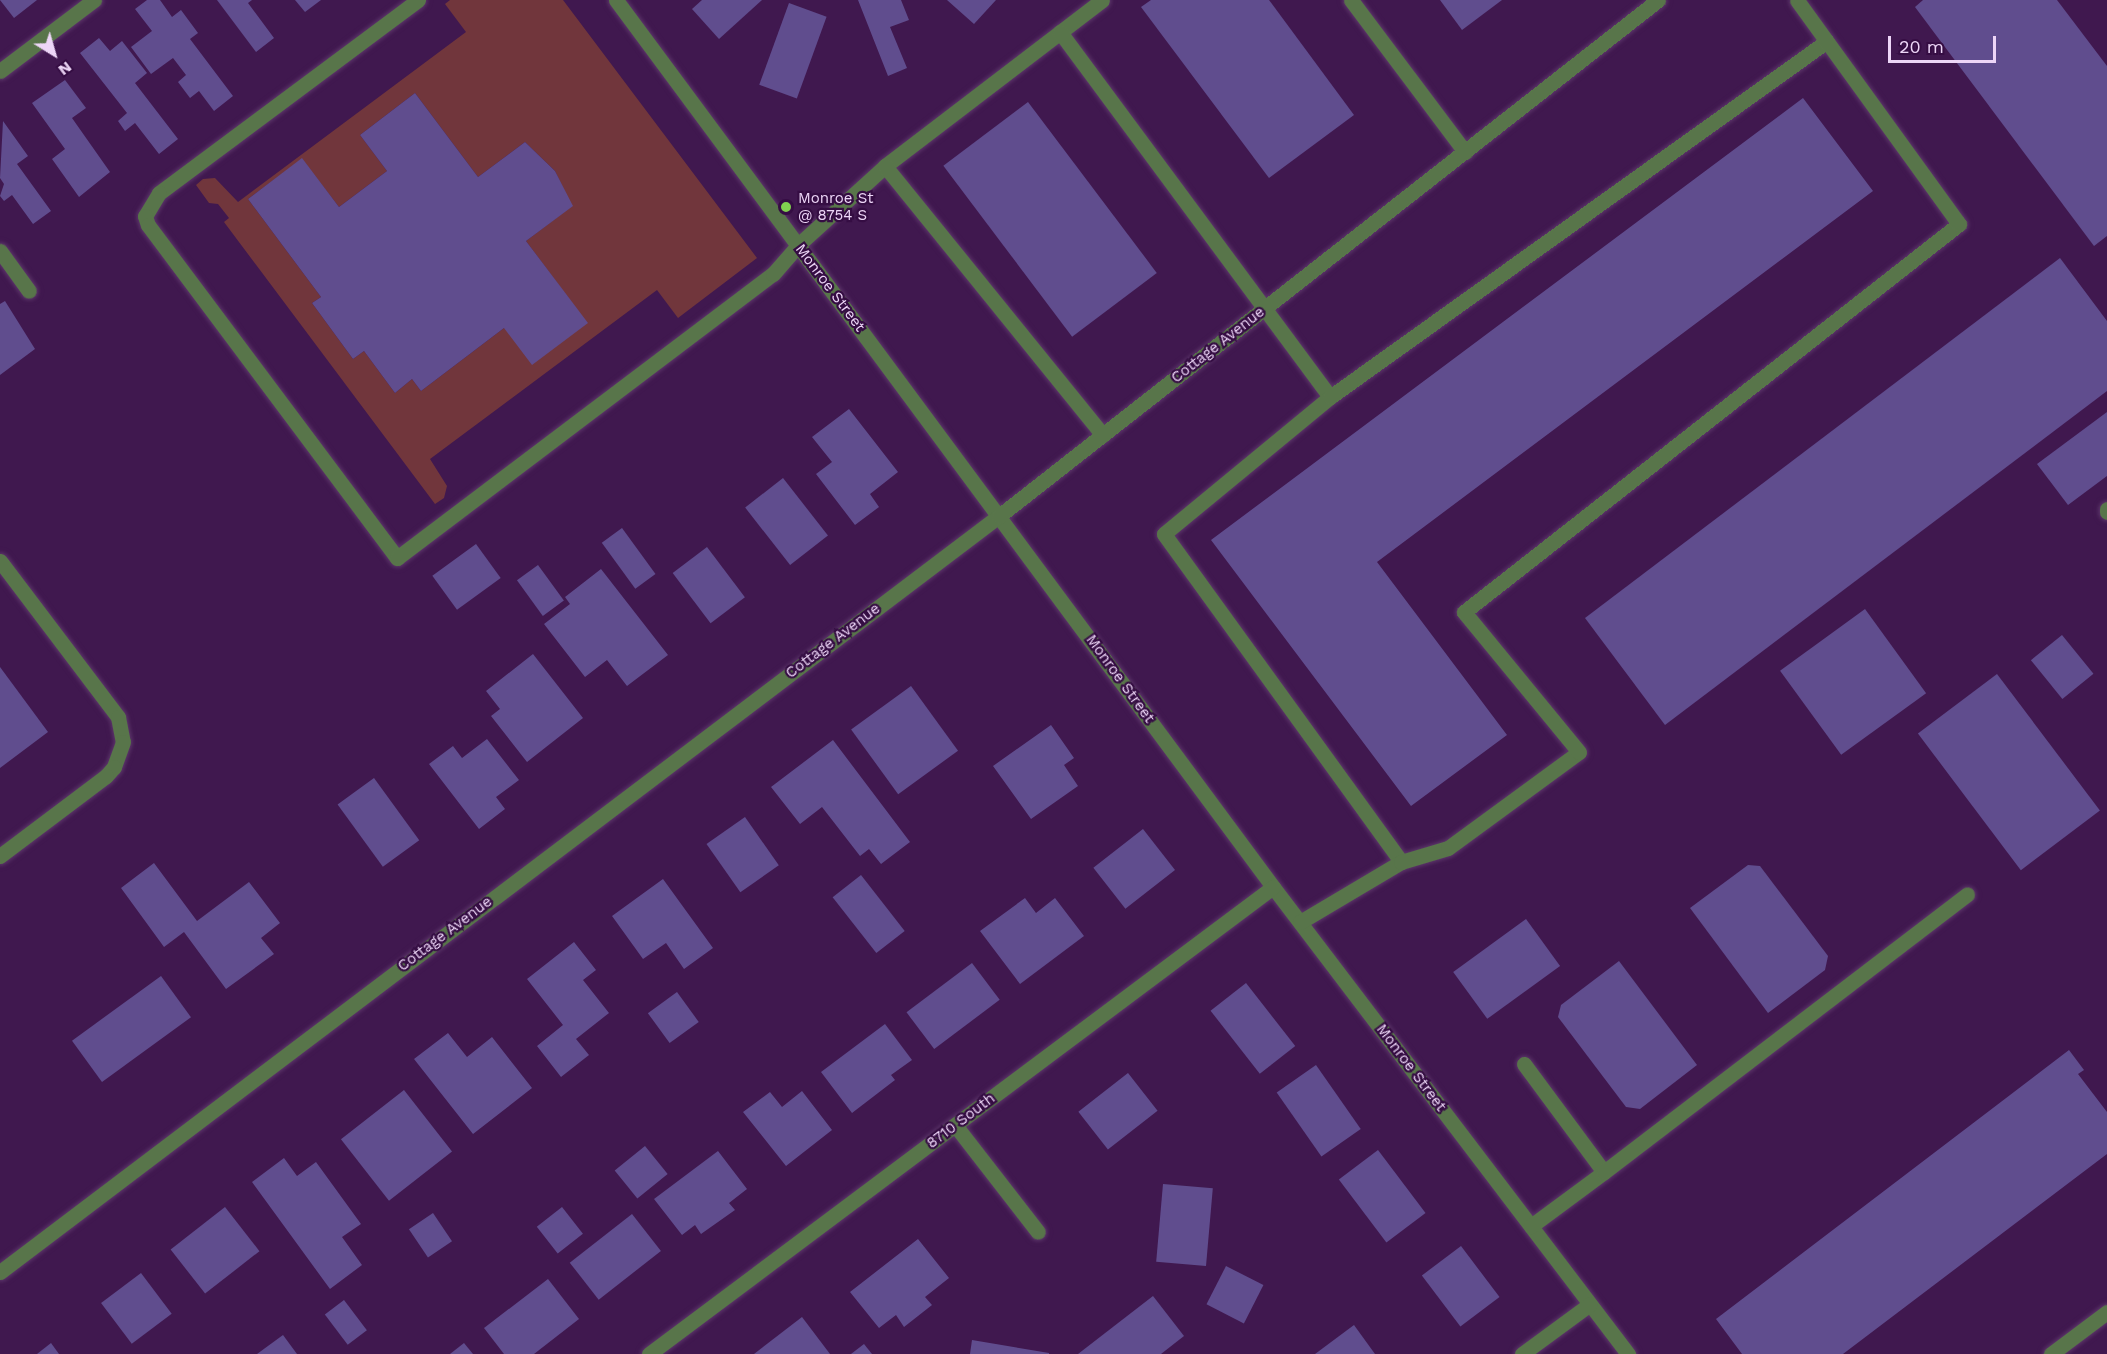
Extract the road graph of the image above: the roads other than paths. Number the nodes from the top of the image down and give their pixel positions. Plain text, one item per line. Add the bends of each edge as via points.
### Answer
1 (94, 0) edge
2 (418, 0) edge
3 (616, 0) edge
4 (1102, 0) edge
5 (1351, 0) edge
6 (1658, 0) edge
7 (1797, 0) edge
8 (1060, 32) junction
9 (1827, 40) junction
10 (0, 71) edge
11 (1465, 152) junction
12 (885, 166) junction
13 (798, 245) junction
14 (0, 251) edge
15 (29, 291) dead end
16 (1265, 309) junction
17 (1330, 397) junction
18 (1103, 435) junction
19 (999, 516) junction
20 (0, 561) edge
21 (0, 856) edge
22 (1401, 862) junction
23 (1273, 887) junction
24 (1967, 894) dead end
25 (1300, 922) junction
26 (1524, 1064) dead end
27 (955, 1125) junction
28 (1604, 1172) junction
29 (1531, 1226) junction
30 (1038, 1232) dead end
31 (0, 1272) edge
32 (1590, 1304) junction
33 (2107, 1312) edge
34 (649, 1354) edge
35 (1522, 1354) edge
36 (1628, 1354) edge
37 (2051, 1354) edge

1 - 10 street
2 - 13 street via 159,193 146,216 148,225 397,558 773,274
3 - 13 street, Monroe Street
4 - 8 street
5 - 11 street
6 - 11 street, Cottage Avenue
7 - 9 street
8 - 12 street
8 - 16 street
9 - 17 street
9 - 22 street via 1959,224 1464,612 1579,752 1448,848
11 - 16 street, Cottage Avenue
12 - 13 street
12 - 18 street
13 - 19 street, Monroe Street
14 - 15 street
16 - 17 street
16 - 18 street, Cottage Avenue
17 - 22 street via 1164,534
18 - 19 street, Cottage Avenue
19 - 23 street, Monroe Street
19 - 31 street, Cottage Avenue
20 - 21 street via 118,717 123,742 114,767 106,776
22 - 25 street
23 - 25 street, Monroe Street
23 - 27 street, 8710 South
24 - 28 street
25 - 29 street, Monroe Street
26 - 28 street
27 - 30 street
27 - 34 street, 8710 South
28 - 29 street
29 - 32 street, Monroe Street
32 - 35 street
32 - 36 street, Monroe Street
33 - 37 street

